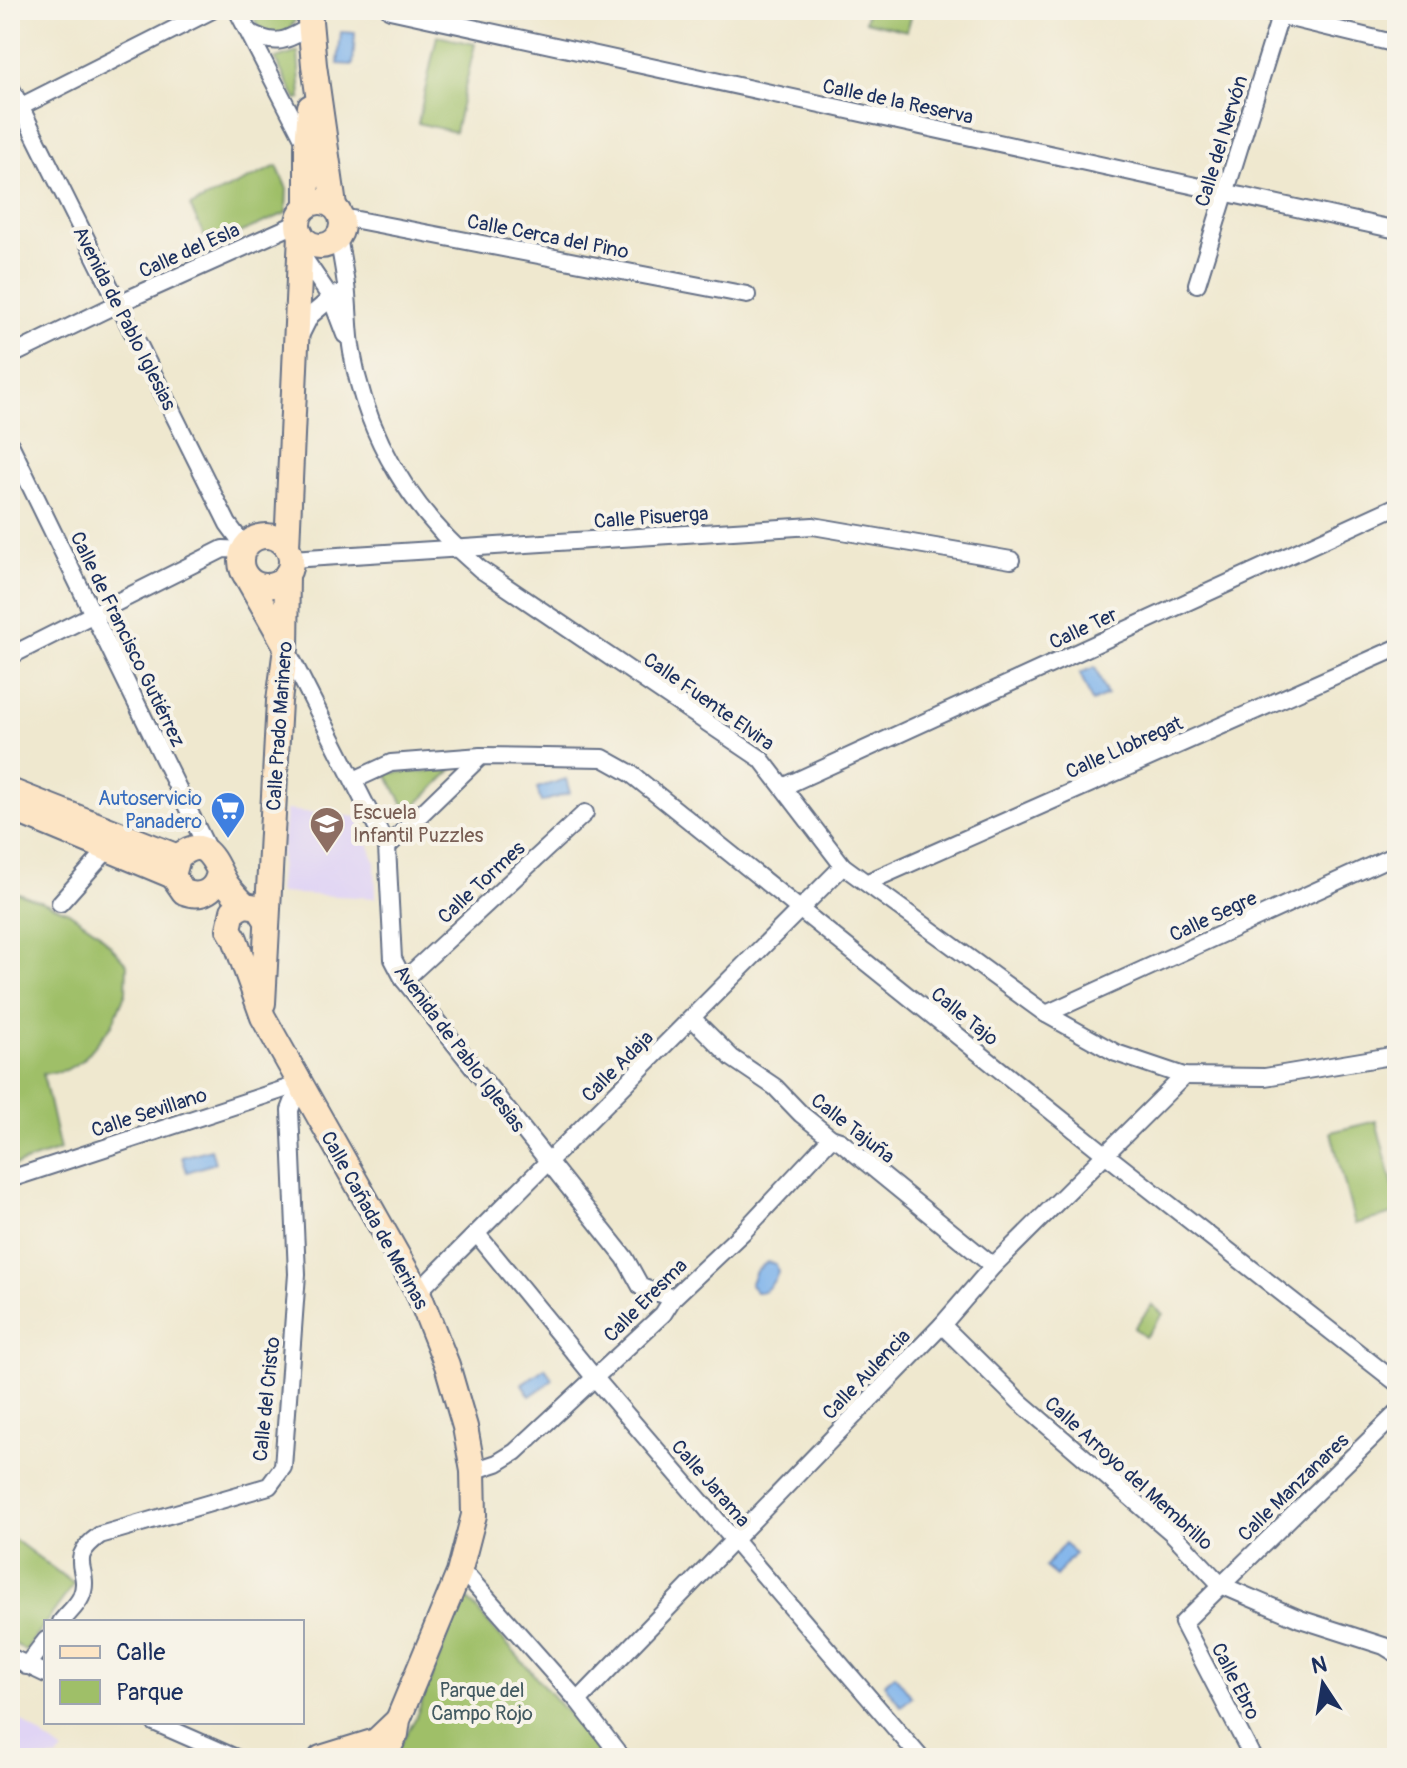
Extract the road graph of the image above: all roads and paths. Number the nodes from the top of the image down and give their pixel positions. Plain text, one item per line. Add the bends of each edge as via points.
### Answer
1 (212, 10) edge
2 (237, 10) edge
3 (390, 10) edge
4 (1257, 10) edge
5 (1281, 13) edge
6 (310, 18) edge
7 (249, 32) junction
8 (1397, 44) edge
9 (314, 65) junction
10 (10, 86) edge
11 (15, 110) edge
12 (307, 146) junction
13 (1227, 193) junction
14 (338, 220) junction
15 (301, 229) junction
16 (1397, 230) edge
17 (346, 284) junction
18 (1197, 284) dead end
19 (747, 295) dead end
20 (331, 298) junction
21 (117, 304) junction
22 (294, 348) junction
23 (352, 351) junction
24 (10, 356) edge
25 (10, 444) edge
26 (289, 492) junction
27 (1397, 506) edge
28 (249, 545) junction
29 (457, 549) junction
30 (288, 560) junction
31 (1011, 560) dead end
32 (248, 579) junction
33 (93, 613) junction
34 (286, 648) junction
35 (1397, 648) edge
36 (10, 656) edge
37 (481, 756) junction
38 (354, 780) junction
39 (785, 786) junction
40 (10, 791) edge
41 (10, 808) edge
42 (585, 813) dead end
43 (387, 847) junction
44 (108, 849) junction
45 (1397, 854) edge
46 (214, 862) junction
47 (176, 866) junction
48 (843, 866) junction
49 (868, 882) junction
50 (197, 895) junction
51 (60, 903) dead end
52 (800, 910) junction
53 (250, 919) junction
54 (404, 980) junction
55 (1046, 1014) junction
56 (263, 1017) junction
57 (692, 1018) junction
58 (1397, 1055) edge
59 (1184, 1076) junction
60 (300, 1084) junction
61 (831, 1138) junction
62 (1105, 1154) junction
63 (548, 1164) junction
64 (10, 1179) edge
65 (477, 1234) junction
66 (993, 1266) junction
67 (418, 1292) junction
68 (673, 1298) junction
69 (942, 1325) junction
70 (594, 1377) junction
71 (1397, 1383) edge
72 (1397, 1413) edge
73 (473, 1471) junction
74 (733, 1539) junction
75 (459, 1573) junction
76 (1221, 1585) junction
77 (63, 1620) edge
78 (1183, 1623) joint
79 (44, 1643) edge
80 (1397, 1654) edge
81 (10, 1657) edge
82 (26, 1666) junction
83 (44, 1673) edge
84 (578, 1701) junction
85 (398, 1720) junction
86 (159, 1724) edge
87 (919, 1756) dead end
88 (330, 1757) edge
89 (236, 1758) edge
90 (383, 1758) edge
91 (622, 1758) edge
92 (1253, 1758) edge

1 - 11 street
2 - 7 street
3 - 13 street, Calle de la Reserva
4 - 5 street
5 - 8 street
5 - 13 street, Calle del Nervón
6 - 7 street, Calle Prado Marinero via 286,40 273,42
6 - 9 street, Calle Prado Marinero
7 - 12 street
9 - 12 street, Calle Prado Marinero
9 - 14 street, Calle Prado Marinero
10 - 11 street, Avenida de Pablo Iglesias
11 - 21 street, Avenida de Pablo Iglesias
12 - 15 street, Calle Prado Marinero
13 - 16 street, Calle de la Reserva
13 - 18 street, Calle del Nervón
14 - 15 street via 316,202
14 - 15 street via 332,243 315,245
14 - 17 street, Calle Fuente Elvira
14 - 19 street, Calle Cerca del Pino
15 - 20 street
15 - 21 street, Calle del Esla
15 - 22 street, Calle Prado Marinero
17 - 20 street
17 - 23 street, Calle Fuente Elvira
20 - 22 street via 310,316
20 - 23 street
21 - 24 street, Calle del Esla
21 - 28 street, Avenida de Pablo Iglesias via 228,524
22 - 26 street, Calle Prado Marinero
23 - 29 street, Calle Fuente Elvira via 375,434 410,494
25 - 33 street, Calle de Francisco Gutiérrez
26 - 28 street, Calle Prado Marinero via 276,517
26 - 30 street, Calle Prado Marinero
27 - 39 street, Calle Ter
28 - 30 street via 268,536 279,539
28 - 32 street via 242,570
28 - 33 street via 223,549
29 - 30 street, Calle Pisuerga
29 - 31 street, Calle Pisuerga via 813,526
29 - 39 street, Calle Fuente Elvira via 761,759
30 - 32 street via 279,582 257,585
30 - 34 street, Calle Prado Marinero
32 - 34 street, Avenida de Pablo Iglesias
33 - 36 street
33 - 46 street, Calle de Francisco Gutiérrez
34 - 38 street, Avenida de Pablo Iglesias
34 - 53 street, Calle Prado Marinero via 268,877
35 - 49 street, Calle Llobregat
37 - 38 street, Calle Tajo via 391,763
37 - 43 street
37 - 52 street, Calle Tajo via 603,758 630,773
38 - 43 street, Avenida de Pablo Iglesias
39 - 48 street, Calle Fuente Elvira
40 - 47 street
41 - 44 street
42 - 54 street, Calle Tormes
43 - 54 street, Avenida de Pablo Iglesias via 393,959
44 - 47 street
44 - 51 street
45 - 55 street, Calle Segre
46 - 47 street via 196,849
46 - 50 street via 216,885
46 - 53 street, Calle Cañada de Merinas
47 - 50 street via 184,892
48 - 49 street, Calle Fuente Elvira
48 - 52 street, Calle Adaja
49 - 55 street, Calle Fuente Elvira
50 - 53 street
52 - 57 street, Calle Adaja
52 - 62 street, Calle Tajo
53 - 56 street, Calle Cañada de Merinas
53 - 56 street
54 - 63 street, Avenida de Pablo Iglesias
55 - 59 street, Calle Fuente Elvira via 1116,1053
56 - 60 street, Calle Cañada de Merinas
57 - 61 street, Calle Tajuña via 732,1058 775,1087
57 - 63 street, Calle Adaja
58 - 59 street, Calle Fuente Elvira via 1265,1077
59 - 62 street, Calle Aulencia
60 - 64 street, Calle Sevillano
60 - 67 street, Calle Cañada de Merinas
60 - 77 street, Calle del Cristo via 290,1110 297,1274 283,1467 269,1486 100,1535 85,1546 81,1596
61 - 66 street, Calle Tajuña
61 - 68 street, Calle Eresma
62 - 66 street, Calle Aulencia
62 - 71 street, Calle Tajo
63 - 65 street, Calle Adaja
63 - 68 street, Avenida de Pablo Iglesias via 625,1258 641,1287
65 - 67 street, Calle Adaja
65 - 70 street, Calle Jarama
66 - 69 street, Calle Aulencia
67 - 73 street, Calle Cañada de Merinas via 447,1365
68 - 70 street, Calle Eresma via 663,1314
69 - 74 street, Calle Aulencia
69 - 76 street, Calle Arroyo del Membrillo via 1020,1402 1172,1533
70 - 73 street, Calle Eresma via 515,1452
70 - 74 street, Calle Jarama
72 - 76 street, Calle Manzanares
73 - 75 street, Calle Cañada de Merinas via 474,1515
74 - 84 street, Calle Aulencia
74 - 87 street, Calle Jarama
75 - 84 street
75 - 85 street, Calle Cañada de Merinas
76 - 78 street, Calle Manzanares
76 - 80 street, Calle Arroyo del Membrillo
78 - 92 street, Calle Ebro
79 - 82 street
81 - 82 street
82 - 83 street
84 - 91 street
85 - 88 street, Calle Cañada de Merinas via 376,1741
85 - 90 street, Calle Cañada de Merinas
86 - 89 street

